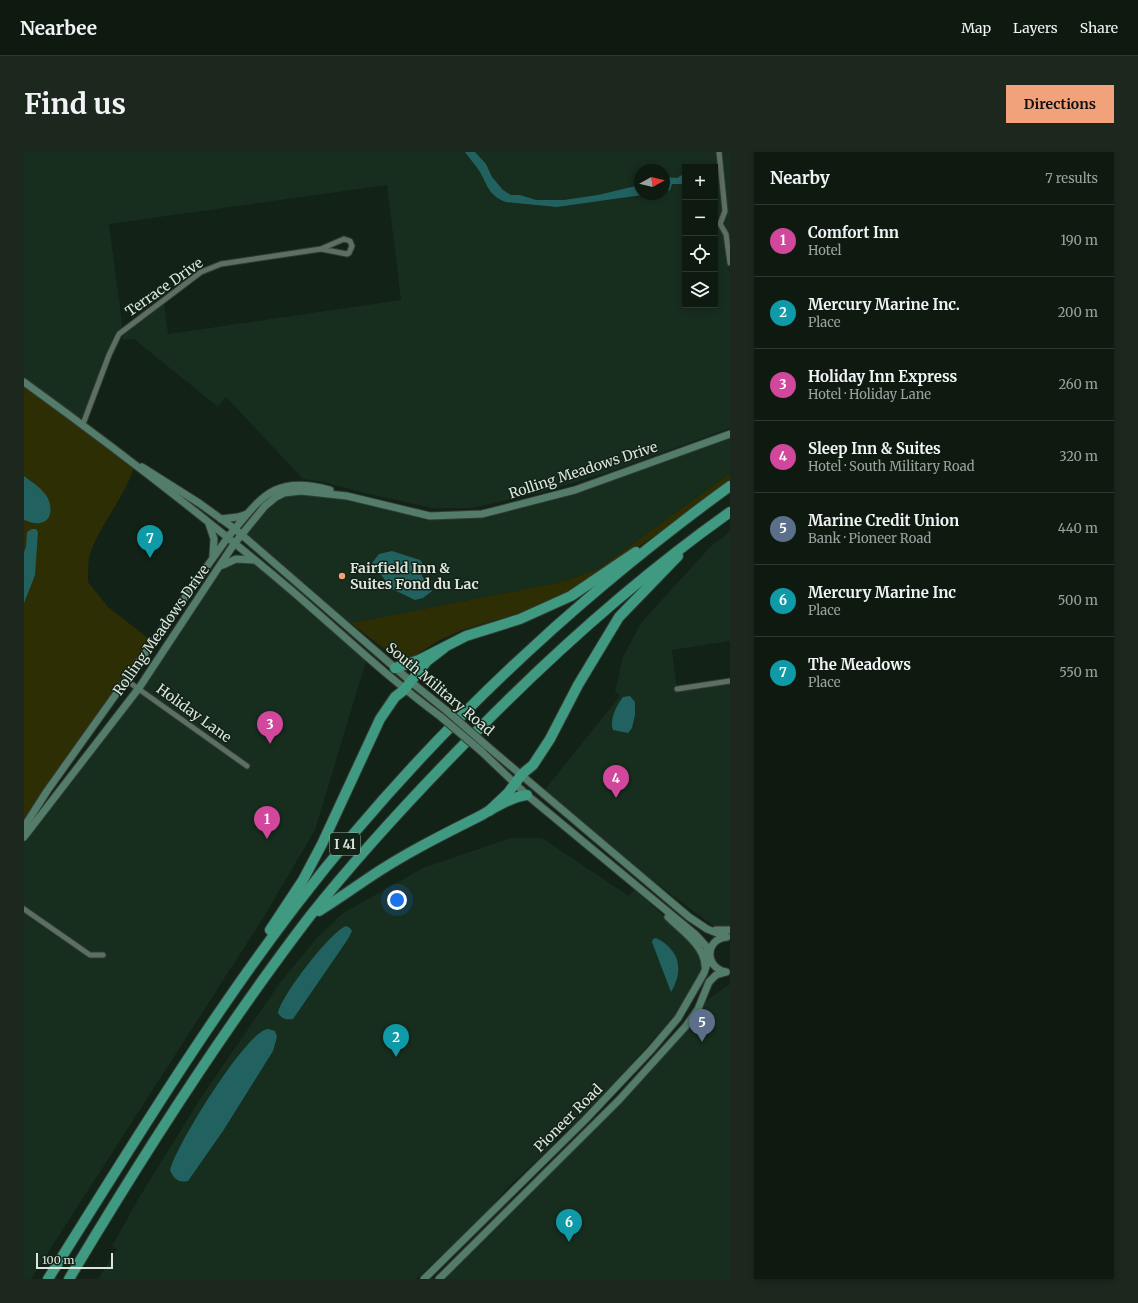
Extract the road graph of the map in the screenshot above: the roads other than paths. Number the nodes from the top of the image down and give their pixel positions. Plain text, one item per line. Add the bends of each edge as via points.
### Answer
1 (719, 152) edge
2 (321, 249) junction
3 (730, 263) edge
4 (24, 382) edge
5 (83, 424) junction
6 (730, 434) edge
7 (135, 463) junction
8 (730, 486) edge
9 (347, 496) junction
10 (730, 512) edge
11 (249, 513) junction
12 (687, 517) junction
13 (221, 519) junction
14 (208, 522) junction
15 (235, 529) junction
16 (699, 534) junction
17 (241, 535) junction
18 (228, 537) junction
19 (234, 544) junction
20 (213, 558) junction
21 (255, 561) junction
22 (220, 567) junction
23 (444, 648) junction
24 (395, 668) junction
25 (126, 680) junction
26 (730, 681) edge
27 (410, 682) junction
28 (138, 688) junction
29 (677, 688) dead end
30 (404, 690) junction
31 (247, 766) dead end
32 (522, 774) junction
33 (515, 783) junction
34 (527, 795) junction
35 (489, 811) junction
36 (24, 827) edge
37 (24, 838) edge
38 (654, 902) junction
39 (24, 909) edge
40 (312, 915) junction
41 (729, 935) edge
42 (103, 955) dead end
43 (709, 956) junction
44 (728, 972) edge
45 (704, 973) junction
46 (233, 991) junction
47 (48, 1279) edge
48 (69, 1279) edge
49 (424, 1279) edge
50 (439, 1279) edge

1 - 3 street via 725,211 720,224 726,234
2 - 2 street, Terrace Drive via 346,254 352,250 352,243 344,239
2 - 5 street, Terrace Drive via 221,264 201,272 119,334 108,354
4 - 5 main road, South Military Road
5 - 7 main road, South Military Road
6 - 9 main road, Rolling Meadows Drive via 575,490 482,514 430,516
7 - 13 main road, South Military Road via 156,474
7 - 14 main road, South Military Road
8 - 12 highway, I 41
9 - 11 main road, Rolling Meadows Drive via 306,486 283,486 261,499
9 - 17 main road, Rolling Meadows Drive via 301,491 284,493 265,506
10 - 16 highway, I 41
11 - 13 main road
11 - 15 main road, Rolling Meadows Drive
12 - 23 highway via 571,596 520,619 466,636
12 - 46 highway, I 41 via 544,637 424,755 351,837 297,904
13 - 15 main road, South Military Road
14 - 18 main road, South Military Road
14 - 20 main road via 214,540
15 - 17 main road, South Military Road
15 - 18 main road, Rolling Meadows Drive
16 - 32 highway via 619,617 578,685 550,739 533,765
16 - 40 highway, I 41 via 650,572 511,696 402,809
17 - 19 main road, Rolling Meadows Drive
17 - 24 main road, South Military Road
18 - 19 main road, South Military Road
18 - 20 main road, Rolling Meadows Drive
19 - 21 main road, South Military Road
19 - 22 main road, Rolling Meadows Drive
20 - 25 main road, Rolling Meadows Drive
21 - 22 main road via 246,558 236,559
21 - 30 main road, South Military Road
22 - 28 main road, Rolling Meadows Drive
23 - 24 highway
23 - 27 highway via 427,661
24 - 27 main road, South Military Road
25 - 28 street, Holiday Lane
25 - 36 main road, Rolling Meadows Drive
26 - 29 street
27 - 30 highway
27 - 32 main road, South Military Road, bridge
28 - 31 street, Holiday Lane
28 - 37 main road, Rolling Meadows Drive
30 - 33 main road, South Military Road, bridge via 441,717
30 - 46 highway via 395,697 380,719 306,874
32 - 33 highway
32 - 41 main road, South Military Road via 703,926
33 - 34 main road, South Military Road
33 - 35 highway
34 - 35 highway
34 - 38 main road, South Military Road
35 - 40 highway via 407,855
38 - 43 main road, South Military Road via 699,937 706,946
38 - 45 main road via 699,949 704,960
39 - 42 street via 90,955
40 - 48 highway, I 41 via 246,1002
41 - 43 main road, Pioneer Road via 716,940
43 - 44 main road, South Military Road via 715,968
43 - 45 main road, Pioneer Road
44 - 50 main road, Pioneer Road via 716,975 709,982 698,1009 686,1026 622,1097
45 - 49 main road, Pioneer Road via 675,1022 642,1060
46 - 47 highway, I 41

